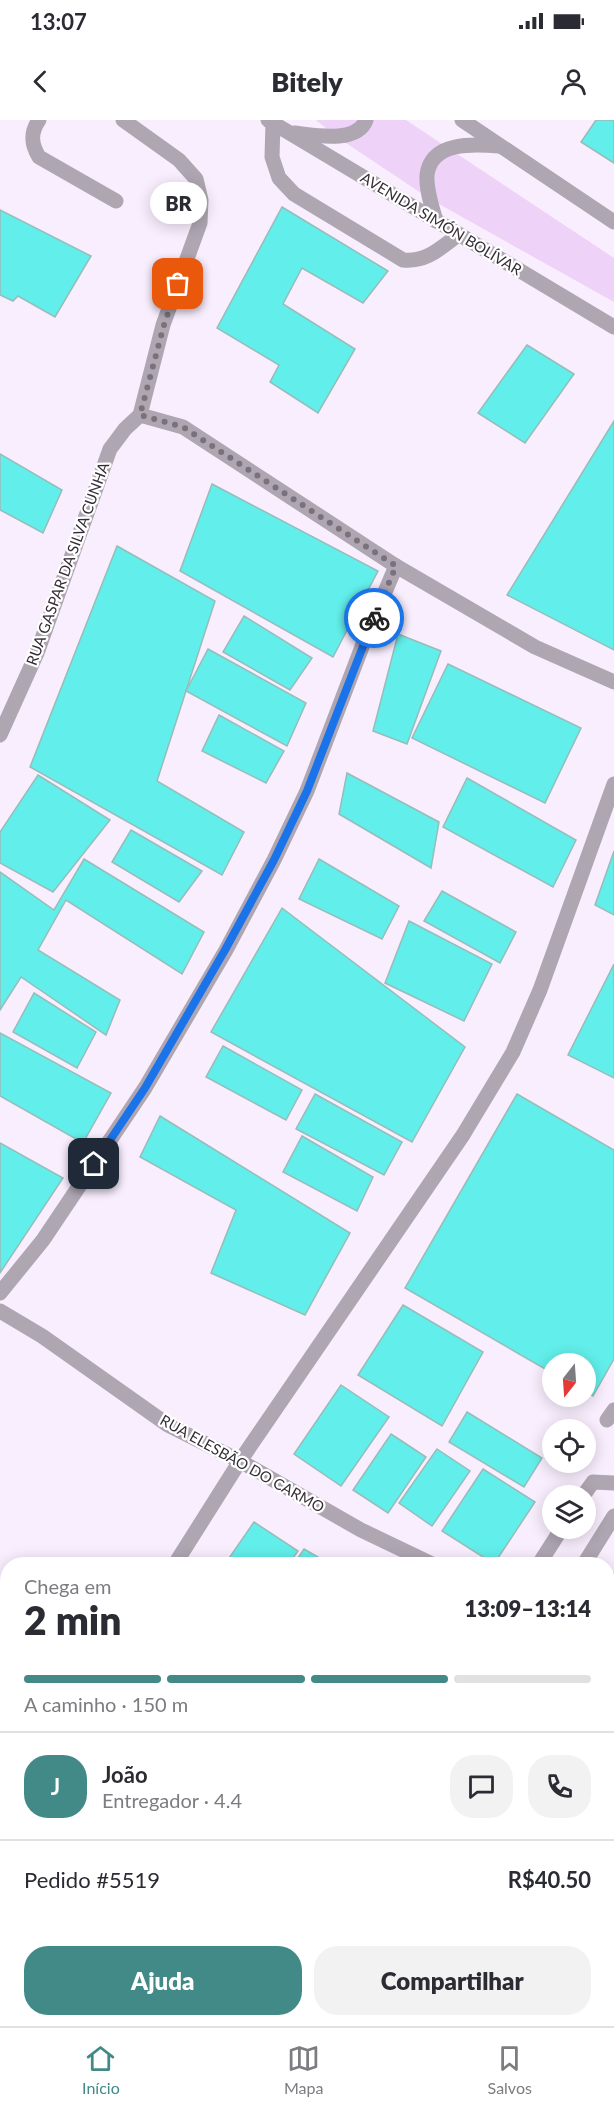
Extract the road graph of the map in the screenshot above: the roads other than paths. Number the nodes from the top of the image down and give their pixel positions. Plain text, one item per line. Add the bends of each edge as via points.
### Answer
1 (39, 120) edge
2 (123, 120) edge
3 (366, 120) edge
4 (462, 120) edge
5 (270, 121) edge
6 (288, 132) junction
7 (502, 146) junction
8 (116, 201) dead end
9 (436, 221) junction
10 (614, 222) edge
11 (458, 235) junction
12 (614, 327) edge
13 (140, 415) junction
14 (396, 566) junction
15 (614, 681) edge
16 (0, 735) edge
17 (614, 784) edge
18 (0, 1293) edge
19 (0, 1311) edge
20 (240, 1461) junction
21 (614, 1483) edge
22 (591, 1485) edge
23 (614, 1516) edge
24 (555, 1539) edge
25 (179, 1557) edge
26 (418, 1557) edge
27 (543, 1557) edge
28 (588, 1557) edge

1 - 8 street via 32,137 39,157
2 - 13 street, RUA GASPAR DA SILVA CUNHA via 179,160 196,179 201,200 200,224 164,325
3 - 6 street via 352,133 337,137
4 - 7 street
5 - 6 street, AVENIDA SIMÓN BOLÍVAR
5 - 11 street via 272,157 279,178 294,194 403,260 417,261
6 - 9 street, AVENIDA SIMÓN BOLÍVAR
7 - 9 street via 473,144 446,148 433,161 427,173
7 - 10 street
9 - 11 street, AVENIDA SIMÓN BOLÍVAR
11 - 12 street, AVENIDA SIMÓN BOLÍVAR
13 - 14 street via 183,427
13 - 16 street, RUA GASPAR DA SILVA CUNHA via 110,449 37,653
14 - 15 street via 535,647
14 - 18 street via 307,791 231,940 145,1088 43,1240
17 - 20 street via 540,990 513,1052 463,1135
19 - 20 street, RUA ELESBÃO DO CARMO via 168,1425
20 - 25 street
20 - 26 street, RUA ELESBÃO DO CARMO
21 - 22 street
23 - 28 street
24 - 27 street

